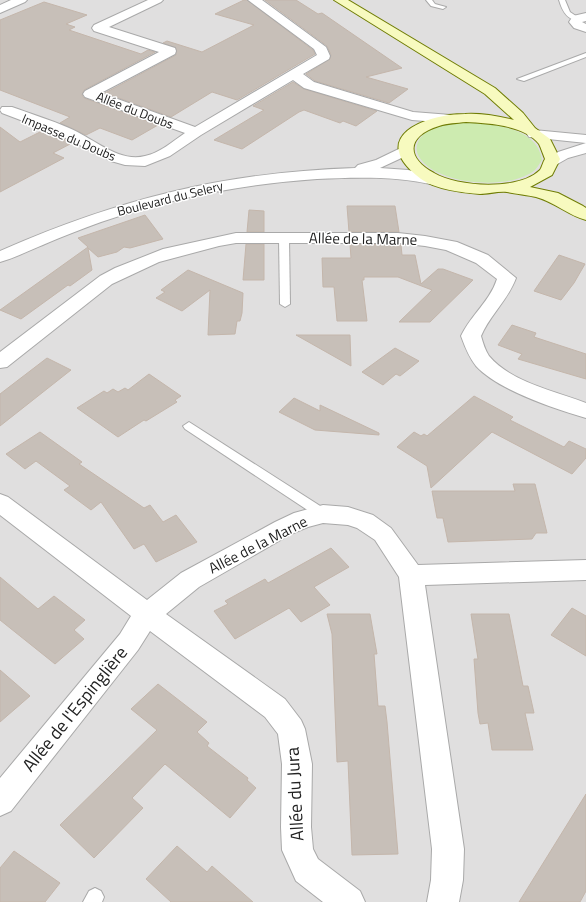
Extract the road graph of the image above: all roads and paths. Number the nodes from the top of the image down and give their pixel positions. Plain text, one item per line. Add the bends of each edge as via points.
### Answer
1 (21, 0) edge
2 (156, 0) edge
3 (254, 0) edge
4 (340, 0) edge
5 (429, 0) edge
6 (562, 0) edge
7 (443, 7) dead end
8 (0, 9) edge
9 (581, 18) edge
10 (586, 28) edge
11 (586, 48) edge
12 (563, 56) dead end
13 (586, 56) edge
14 (294, 74) junction
15 (461, 75) junction
16 (521, 79) dead end
17 (380, 108) junction
18 (7, 110) dead end
19 (453, 119) junction
20 (196, 132) junction
21 (532, 132) junction
22 (411, 135) junction
23 (586, 139) edge
24 (586, 148) edge
25 (405, 151) junction
26 (349, 173) junction
27 (558, 173) junction
28 (435, 180) junction
29 (493, 190) junction
30 (586, 199) edge
31 (586, 215) edge
32 (284, 238) junction
33 (0, 257) edge
34 (285, 304) dead end
35 (0, 362) edge
36 (586, 411) edge
37 (189, 426) dead end
38 (0, 503) edge
39 (323, 514) junction
40 (586, 570) edge
41 (411, 575) junction
42 (147, 614) junction
43 (0, 801) edge
44 (349, 902) edge
45 (443, 902) edge

1 - 8 street
2 - 20 street, Allée du Doubs via 98,28 170,51 90,94
3 - 14 street via 320,47 324,56
4 - 15 main road
5 - 7 lane via 431,4
6 - 9 lane via 567,13
9 - 10 street via 576,24
11 - 12 lane
13 - 16 lane
14 - 17 street via 309,85
14 - 20 street
15 - 19 main road via 480,95 481,105 469,114
15 - 21 main road via 502,100
17 - 19 street via 426,119
17 - 22 street via 403,119 409,126
18 - 20 street, Impasse du Doubs via 73,136 110,156 130,162 146,160 161,154
19 - 21 main road via 477,118 499,121
19 - 22 main road via 427,125
21 - 23 street
21 - 27 main road via 550,148
22 - 25 main road
24 - 27 street via 563,155
25 - 26 street, Boulevard du Selery via 381,163
25 - 28 main road via 413,167
26 - 28 street, Boulevard du Selery via 410,175
26 - 33 street, Boulevard du Selery via 240,181 137,204 50,235
27 - 29 main road via 547,173 531,183 514,188
27 - 30 main road
28 - 29 main road via 463,188
29 - 31 main road via 541,192 562,200
32 - 34 lane
32 - 35 street, Allée de la Marne via 236,238 211,242 123,270 106,280
32 - 36 street, Allée de la Marne via 398,238 451,246 482,259 507,278 504,288 476,323 471,336 483,362 501,376 521,386
37 - 39 lane
38 - 42 street
39 - 41 street, Allée de la Marne via 348,516 365,521 377,529
39 - 42 street, Allée de la Marne via 302,519 283,528 190,580
40 - 41 street
41 - 45 street via 448,849
42 - 43 street, Allée de l'Espinglière via 130,642
42 - 44 street, Allée du Jura via 276,708 291,729 297,764 298,850 307,870

